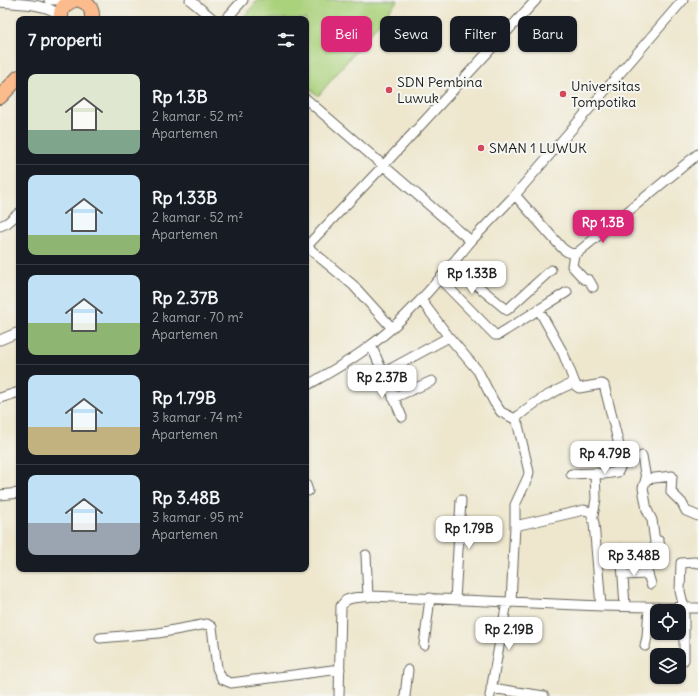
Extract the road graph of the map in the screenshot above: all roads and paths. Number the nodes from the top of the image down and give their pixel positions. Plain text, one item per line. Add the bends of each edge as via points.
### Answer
1 (49, 0) edge
2 (74, 0) edge
3 (79, 0) edge
4 (100, 0) edge
5 (190, 0) edge
6 (243, 0) edge
7 (536, 0) edge
8 (683, 0) edge
9 (0, 2) edge
10 (59, 16) edge
11 (61, 16) edge
12 (92, 16) edge
13 (93, 16) edge
14 (209, 16) edge
15 (229, 16) edge
16 (16, 80) edge
17 (0, 97) edge
18 (309, 102) edge
19 (698, 154) edge
20 (383, 166) junction
21 (514, 195) junction
22 (16, 216) edge
23 (0, 226) edge
24 (471, 241) junction
25 (309, 243) edge
26 (309, 249) edge
27 (574, 254) junction
28 (452, 265) junction
29 (551, 270) dead end
30 (440, 279) junction
31 (593, 287) dead end
32 (568, 292) dead end
33 (421, 300) junction
34 (539, 310) junction
35 (392, 328) junction
36 (16, 333) edge
37 (449, 337) junction
38 (0, 340) edge
39 (371, 345) junction
40 (382, 373) junction
41 (432, 381) dead end
42 (573, 383) junction
43 (309, 384) edge
44 (16, 393) edge
45 (0, 398) edge
46 (393, 398) junction
47 (402, 417) dead end
48 (515, 419) junction
49 (642, 456) dead end
50 (595, 473) junction
51 (571, 474) dead end
52 (646, 479) junction
53 (16, 493) edge
54 (0, 495) edge
55 (461, 500) dead end
56 (593, 516) junction
57 (698, 516) edge
58 (515, 526) junction
59 (621, 549) dead end
60 (366, 555) dead end
61 (661, 558) dead end
62 (698, 564) edge
63 (623, 575) junction
64 (651, 584) dead end
65 (368, 597) junction
66 (430, 598) junction
67 (455, 600) junction
68 (509, 602) junction
69 (683, 604) edge
70 (601, 606) junction
71 (625, 606) junction
72 (649, 607) joint
73 (686, 608) edge
74 (698, 608) edge
75 (100, 638) dead end
76 (424, 645) dead end
77 (645, 646) dead end
78 (340, 669) junction
79 (408, 670) dead end
80 (490, 692) edge
81 (338, 696) edge
82 (405, 696) edge
83 (544, 696) edge

1 - 2 street
2 - 11 highway via 63,7
3 - 12 highway via 90,7
4 - 13 highway
5 - 14 street
6 - 15 street
7 - 20 street
8 - 21 street
9 - 10 street via 47,7
16 - 17 highway
18 - 20 street
19 - 27 street
20 - 24 street
20 - 25 street
21 - 24 street
21 - 27 street via 562,248
22 - 23 street
24 - 28 street
26 - 35 street via 352,285
27 - 31 street via 572,266 584,279 589,280
28 - 29 street via 507,310
28 - 30 street
30 - 33 street
30 - 34 street via 497,335
32 - 34 street
33 - 35 street
33 - 37 street
34 - 42 street via 563,353
35 - 39 street
36 - 38 street
37 - 40 street
37 - 48 street via 478,371 501,412
39 - 40 street
39 - 43 street
40 - 46 street
41 - 46 street
42 - 48 street via 534,403
42 - 50 street via 579,388 603,384 621,450 623,461 618,472
44 - 45 street
46 - 47 street
48 - 58 street via 529,472 516,505
49 - 52 street
50 - 51 street
50 - 56 street via 596,499
52 - 57 street via 672,476 671,492 686,511
52 - 61 street via 643,488 646,510 652,520 655,542 659,541
53 - 54 street
55 - 67 street
56 - 58 street via 591,512 584,510
56 - 70 street
58 - 68 street
59 - 63 street
60 - 65 street
62 - 69 street via 681,563 680,591
63 - 64 street via 648,574
63 - 71 street
65 - 66 street
65 - 78 street via 346,600 342,606
66 - 67 street
66 - 76 street
67 - 68 street
68 - 70 street
68 - 80 street
70 - 71 street
71 - 72 street
72 - 77 street
73 - 74 street
75 - 78 street via 158,633 207,624 212,627 217,668 222,679 231,684
78 - 81 street
79 - 82 street
80 - 83 street

